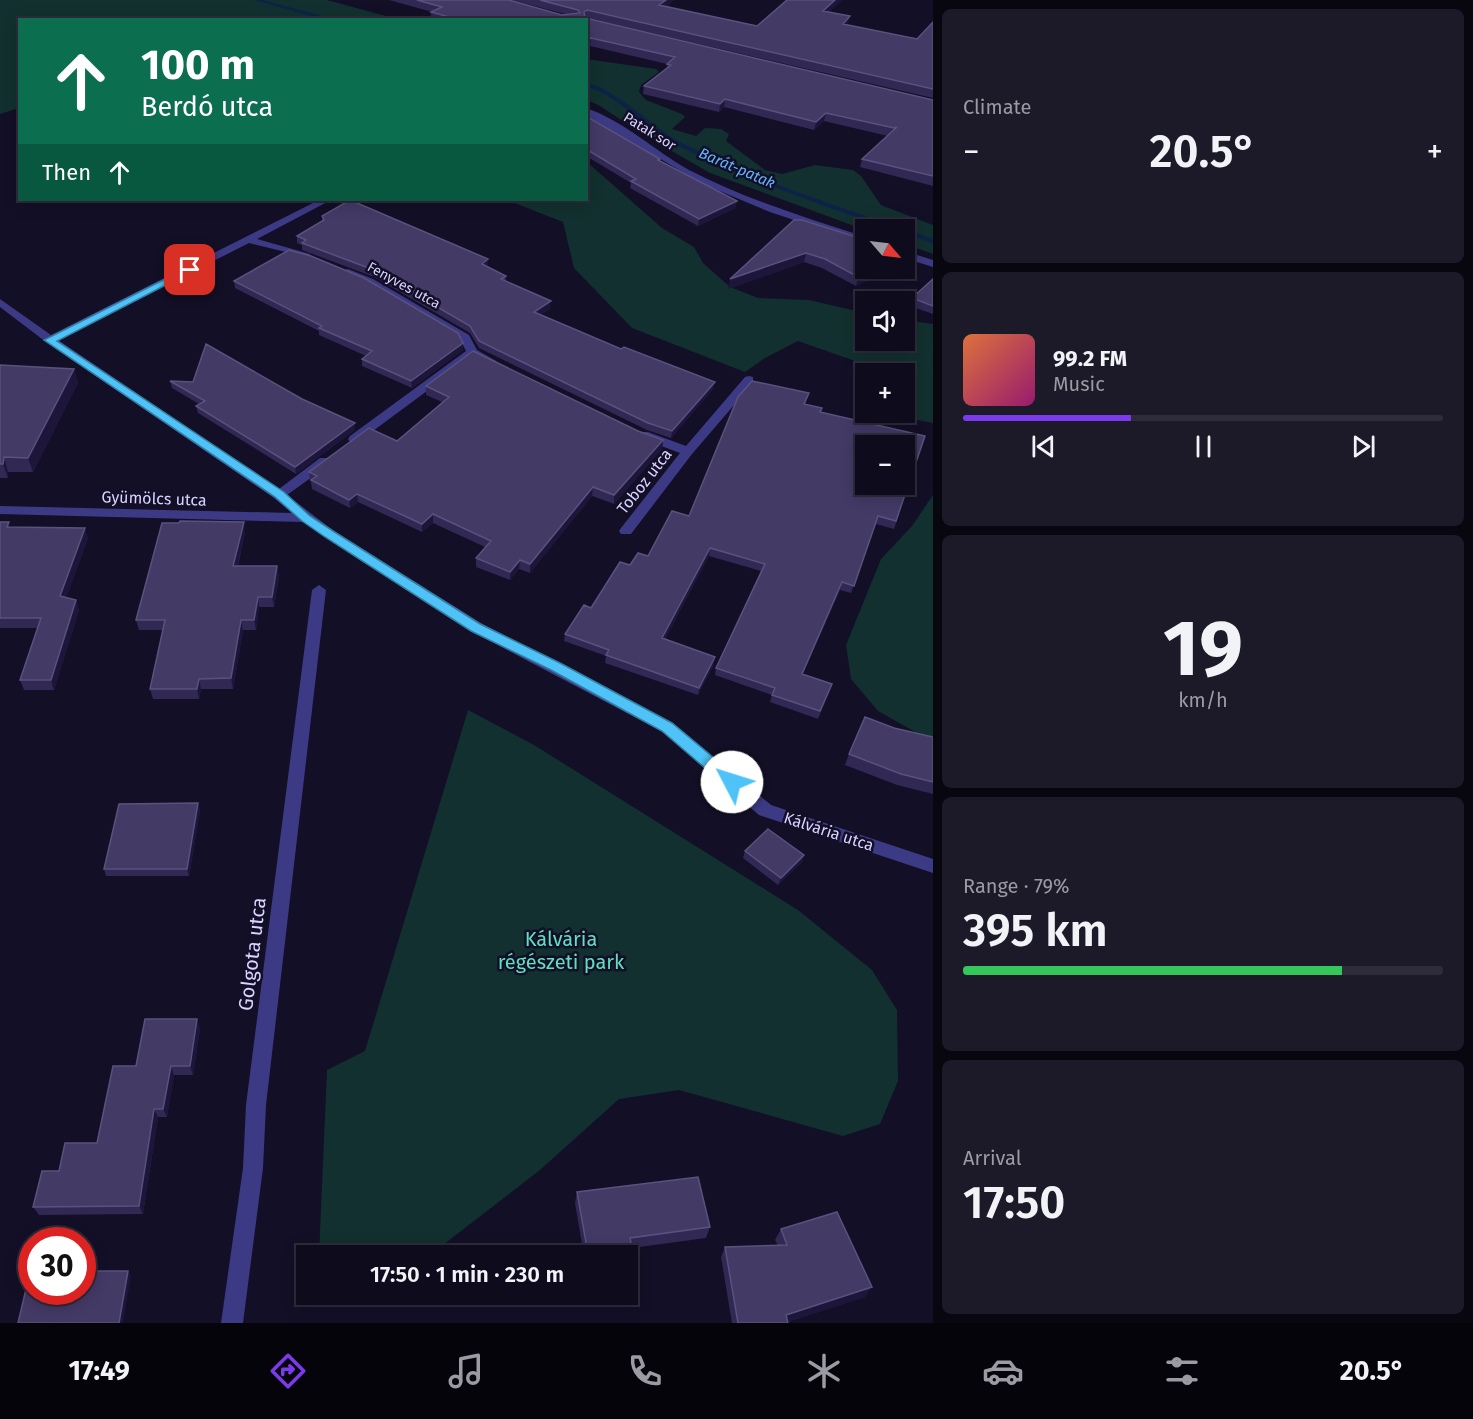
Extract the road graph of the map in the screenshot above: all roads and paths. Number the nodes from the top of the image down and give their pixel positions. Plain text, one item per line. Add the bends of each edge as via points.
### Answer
1 (588, 112) edge
2 (324, 201) edge
3 (855, 237) edge
4 (248, 240) junction
5 (915, 258) edge
6 (316, 259) edge
7 (933, 264) edge
8 (337, 268) edge
9 (0, 302) edge
10 (50, 340) junction
11 (472, 352) junction
12 (504, 368) edge
13 (749, 380) edge
14 (632, 429) edge
15 (688, 451) junction
16 (279, 495) junction
17 (0, 510) edge
18 (306, 518) junction
19 (626, 531) dead end
20 (319, 590) dead end
21 (933, 866) edge
22 (232, 1323) edge

1 - 3 street, Patak sor via 728,192
2 - 4 street
4 - 6 street
4 - 10 street
5 - 7 street
8 - 11 street, Fenyves utca via 369,281 465,337
9 - 10 street
10 - 16 street
11 - 12 street, Fenyves utca
11 - 16 street
13 - 15 street
14 - 15 street
15 - 19 street, Toboz utca
16 - 18 street, Kálvária utca
17 - 18 street, Gyümölcs utca
18 - 21 street, Kálvária utca via 476,627 667,727 765,810
20 - 22 street, Golgota utca

